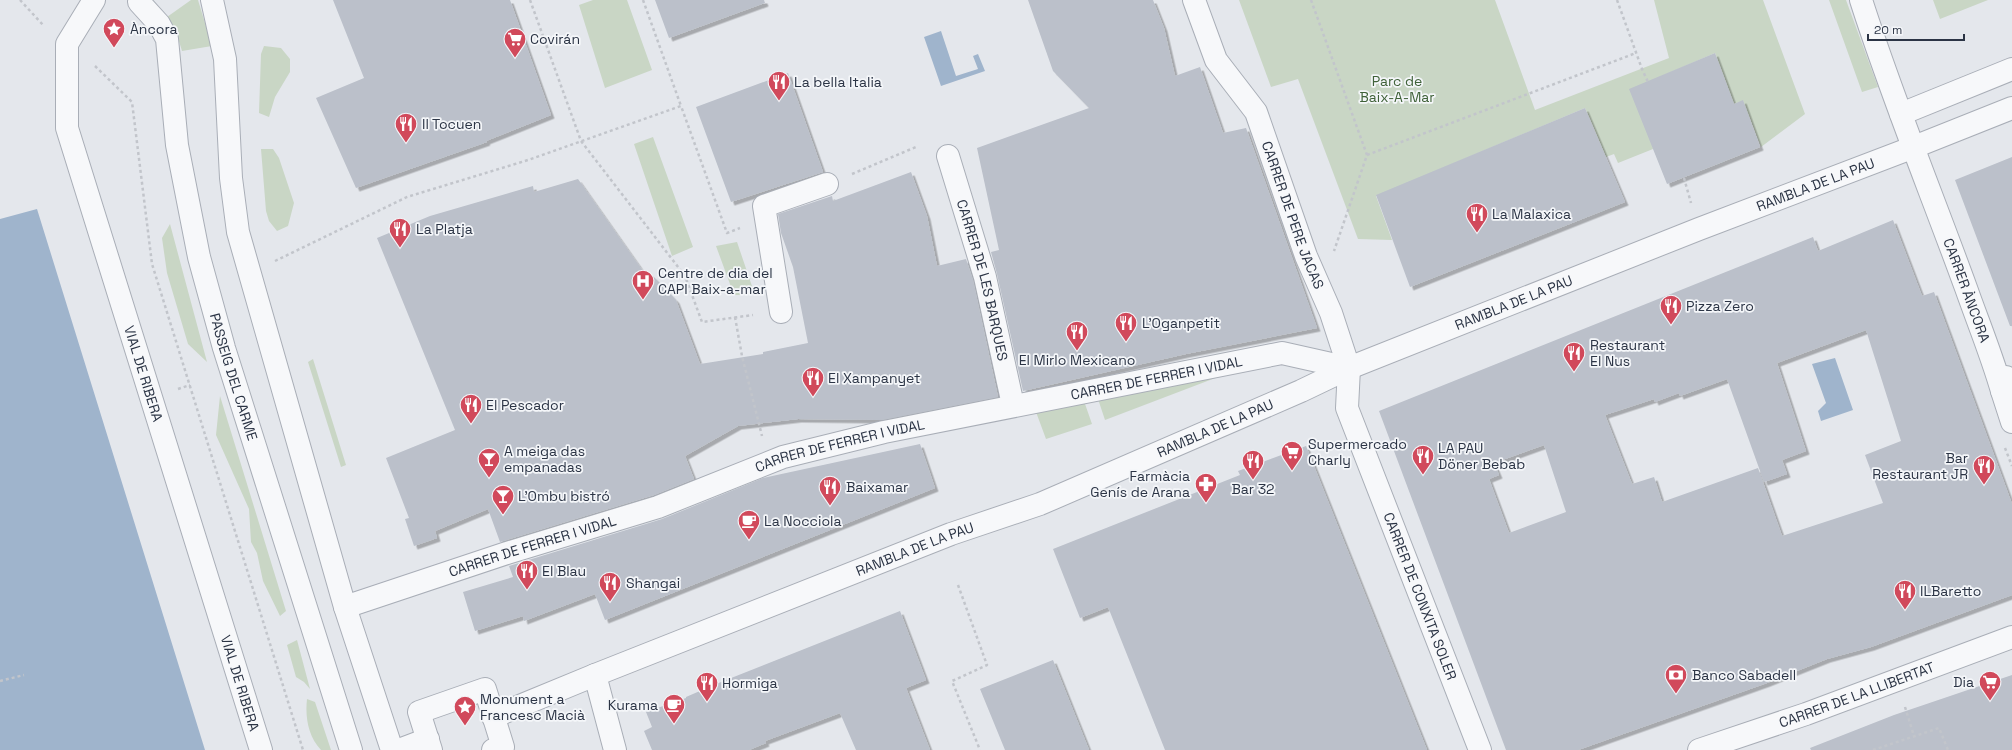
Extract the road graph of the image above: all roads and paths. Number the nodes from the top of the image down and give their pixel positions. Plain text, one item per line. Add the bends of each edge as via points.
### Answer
1 (20, 0) edge
2 (94, 0) edge
3 (212, 0) edge
4 (530, 0) edge
5 (643, 0) edge
6 (1194, 0) edge
7 (1311, 0) edge
8 (1617, 0) edge
9 (1860, 0) edge
10 (141, 1) edge
11 (46, 28) dead end
12 (67, 44) junction
13 (1636, 53) junction
14 (2012, 70) edge
15 (1648, 82) dead end
16 (681, 106) junction
17 (2012, 108) edge
18 (1901, 114) junction
19 (580, 141) junction
20 (916, 147) dead end
21 (1914, 147) junction
22 (1367, 155) junction
23 (948, 156) dead end
24 (827, 184) joint
25 (766, 218) junction
26 (1332, 256) dead end
27 (249, 272) junction
28 (781, 312) joint
29 (736, 317) junction
30 (2004, 365) edge
31 (1349, 368) junction
32 (1013, 405) junction
33 (2012, 422) edge
34 (1361, 442) joint
35 (769, 464) junction
36 (958, 585) dead end
37 (345, 607) junction
38 (2012, 637) edge
39 (24, 675) dead end
40 (595, 675) junction
41 (0, 681) edge
42 (1907, 712) dead end
43 (493, 717) junction
44 (1914, 736) junction
45 (430, 745) edge
46 (261, 750) edge
47 (303, 750) edge
48 (351, 750) edge
49 (392, 750) edge
50 (399, 750) edge
51 (493, 750) edge
52 (615, 750) edge
53 (980, 750) edge
54 (1480, 750) edge
55 (1700, 750) edge
56 (1873, 750) edge
57 (1948, 750) edge

1 - 11 path
2 - 12 street
3 - 27 street via 225,59 231,178 238,232
4 - 19 path
5 - 16 path
6 - 31 street, CARRER DE PERE JACAS via 1216,60 1256,112
7 - 22 path
8 - 13 path
9 - 18 street
10 - 48 street, PASSEIG DEL CARME via 167,39 177,145 199,257 224,348
12 - 46 street, VIAL DE RIBERA via 67,128
12 - 47 path via 81,52 132,102 152,264
13 - 15 path
13 - 22 path
14 - 18 street
16 - 19 path
16 - 25 path via 727,233
17 - 21 street, RAMBLA DE LA PAU
18 - 21 street
19 - 27 path via 528,160 407,197
19 - 29 path via 685,276 702,322
20 - 24 path
21 - 30 street, CARRER ÀNCORA
21 - 31 street, RAMBLA DE LA PAU
22 - 26 path
23 - 32 street, CARRER DE LES BARQUES via 985,277
24 - 25 street via 764,206
25 - 28 street
27 - 37 street
28 - 29 path
29 - 35 path via 742,356
30 - 33 street, CARRER ÀNCORA via 2002,391
31 - 32 street, CARRER DE FERRER I VIDAL via 1282,353
31 - 34 street, CARRER DE PERE JACAS via 1347,408
31 - 40 street, RAMBLA DE LA PAU via 1040,504 952,534
32 - 35 street, CARRER DE FERRER I VIDAL via 884,432 783,457
34 - 54 street, CARRER DE CONXITA SOLER
35 - 37 street, CARRER DE FERRER I VIDAL via 658,507 507,553
36 - 53 path via 988,665 952,681
37 - 49 street
38 - 55 street, CARRER DE LA LLIBERTAT via 1806,714
39 - 41 path
40 - 43 street, RAMBLA DE LA PAU
40 - 52 street
42 - 44 path
43 - 45 street via 485,689 419,712
43 - 51 street via 503,747
44 - 56 path
44 - 57 path via 1939,728
45 - 50 street

